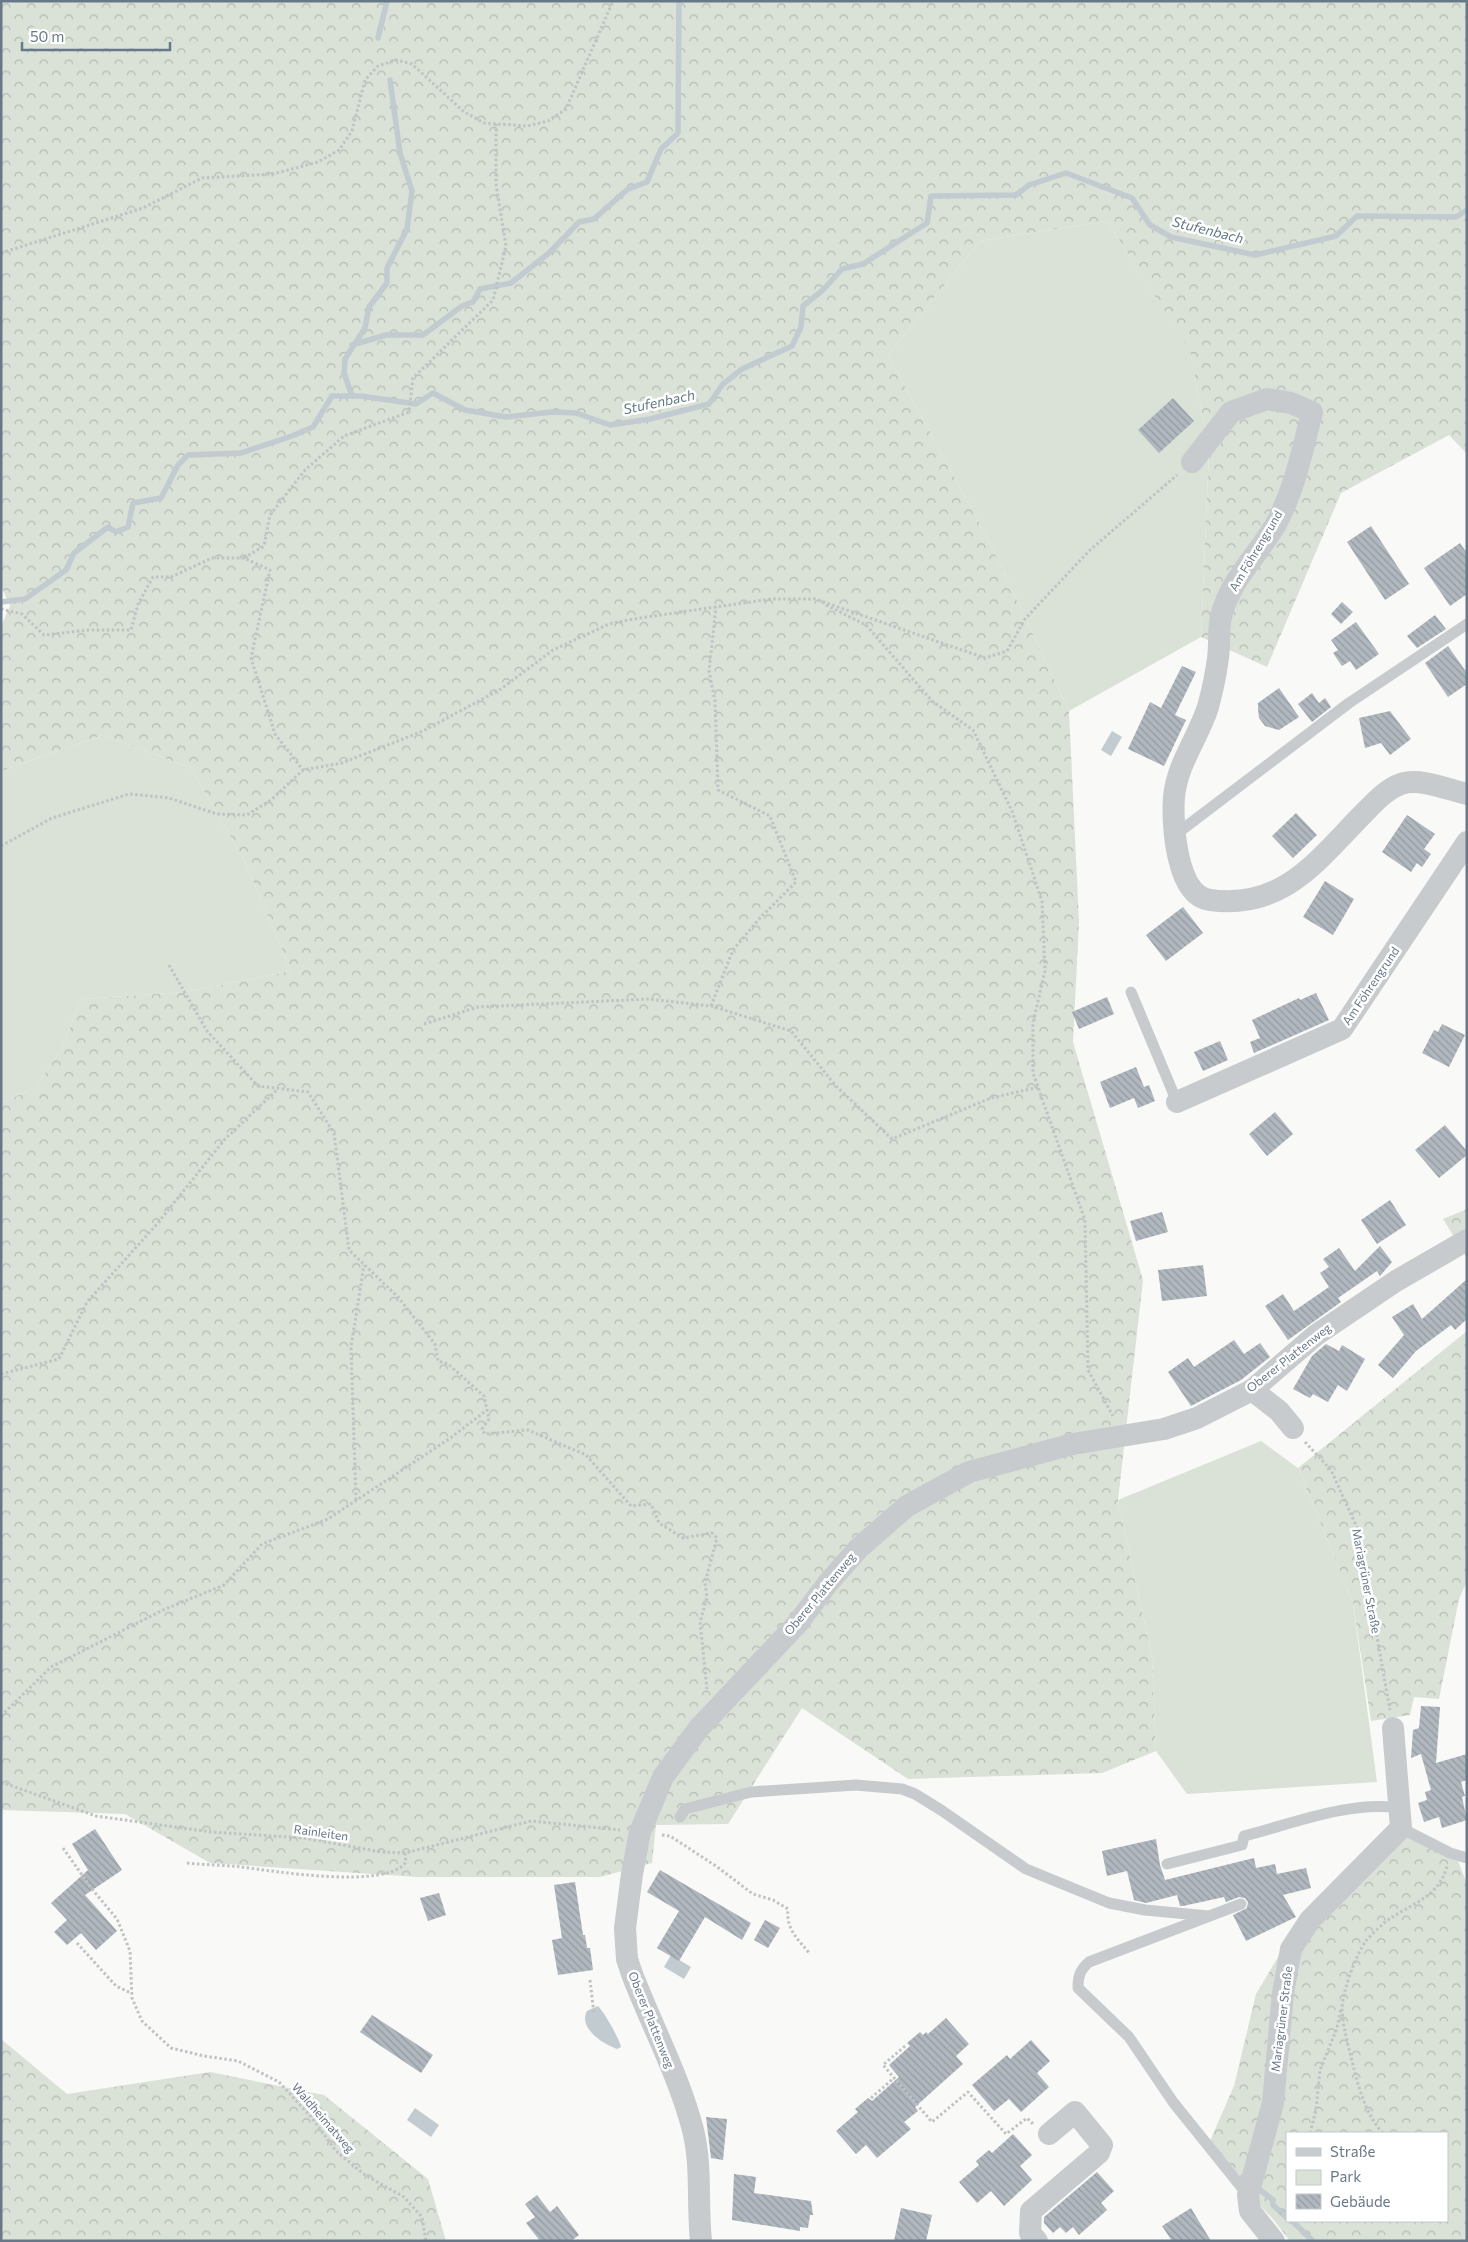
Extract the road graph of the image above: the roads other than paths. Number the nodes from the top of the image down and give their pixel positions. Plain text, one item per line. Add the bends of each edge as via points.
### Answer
1 (1192, 462) road end
2 (1467, 624) edge
3 (1467, 794) edge
4 (1175, 835) junction
5 (1467, 842) edge
6 (1131, 992) dead end
7 (1177, 1102) joint
8 (1467, 1240) edge
9 (1252, 1390) junction
10 (1293, 1428) road end
11 (1393, 1728) road end
12 (680, 1817) dead end
13 (1401, 1818) junction
14 (1467, 1858) edge
15 (1167, 1864) dead end
16 (1241, 1904) dead end
17 (1209, 1916) junction
18 (1049, 2134) road end
19 (1248, 2195) junction
20 (701, 2241) edge
21 (1037, 2241) edge
22 (1274, 2241) edge

1 - 4 street, Am Föhrengrund via 1231,412 1267,399 1291,403 1312,412 1298,469 1278,520 1234,582 1221,617 1218,660 1207,708 1176,783
2 - 4 lane via 1349,703
3 - 4 street, Am Föhrengrund via 1428,784 1402,783 1381,796 1290,884 1254,900 1233,903 1204,900 1194,893 1179,863
5 - 7 street, Am Föhrengrund via 1342,1029
6 - 7 lane
8 - 9 street, Oberer Plattenweg via 1396,1280 1316,1335
9 - 10 street via 1280,1411
9 - 20 street, Oberer Plattenweg via 1197,1418 1164,1429 1073,1444 969,1472 907,1506 859,1548 798,1623 699,1728 663,1777 648,1836 632,1874 625,1928 627,1960 693,2132 699,2172
11 - 13 street
12 - 17 lane via 685,1809 751,1792 856,1785 902,1789 941,1810 1026,1869 1109,1903
13 - 14 lane via 1450,1853
13 - 15 lane via 1382,1805 1345,1810 1244,1836 1242,1846
13 - 19 street, Mariagrüner Straße via 1310,1920 1291,1949 1283,1993 1273,2103
16 - 17 lane
17 - 19 lane via 1089,1962 1080,1970 1078,1988 1129,2037 1173,2102
18 - 21 street via 1074,2112 1102,2145 1099,2154 1031,2211 1030,2234
19 - 22 street via 1250,2211

